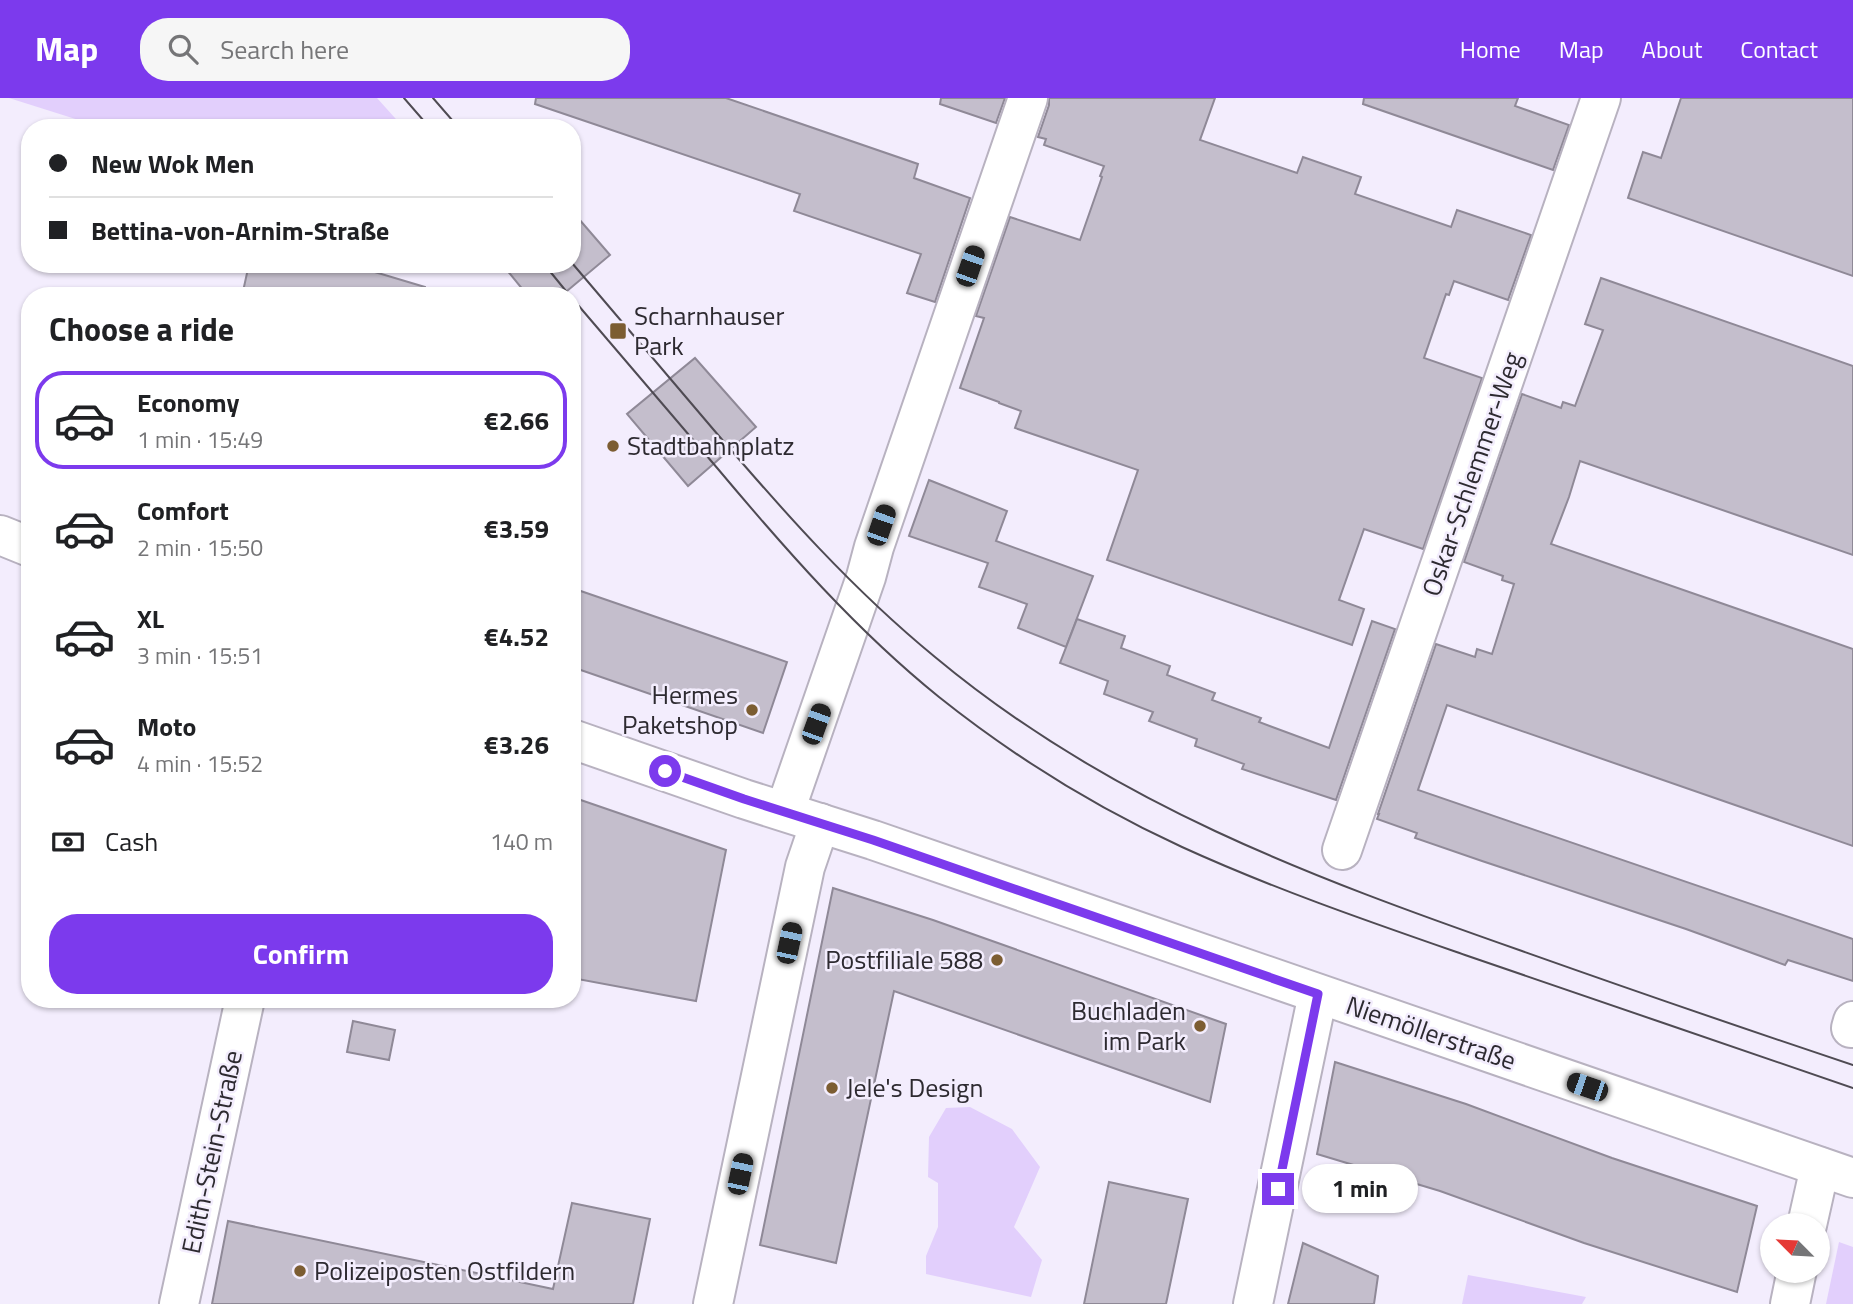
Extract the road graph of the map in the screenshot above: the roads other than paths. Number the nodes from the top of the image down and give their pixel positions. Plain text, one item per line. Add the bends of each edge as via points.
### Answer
1 (1028, 98) edge
2 (1601, 98) edge
3 (0, 535) edge
4 (21, 543) edge
5 (581, 742) edge
6 (802, 817) junction
7 (1342, 850) dead end
8 (1318, 994) junction
9 (243, 1008) edge
10 (1837, 1172) edge
11 (1814, 1213) edge
12 (1794, 1283) edge
13 (179, 1304) edge
14 (713, 1304) edge
15 (1253, 1304) edge
16 (1790, 1304) edge

1 - 6 street via 878,535 834,675
2 - 7 street, Oskar-Schlemmer-Weg
3 - 4 street
5 - 6 street, Niemöllerstraße
6 - 8 street, Niemöllerstraße
6 - 14 street via 805,867
8 - 10 street, Niemöllerstraße
8 - 15 street
9 - 13 street, Edith-Stein-Straße
10 - 11 street
12 - 16 street

